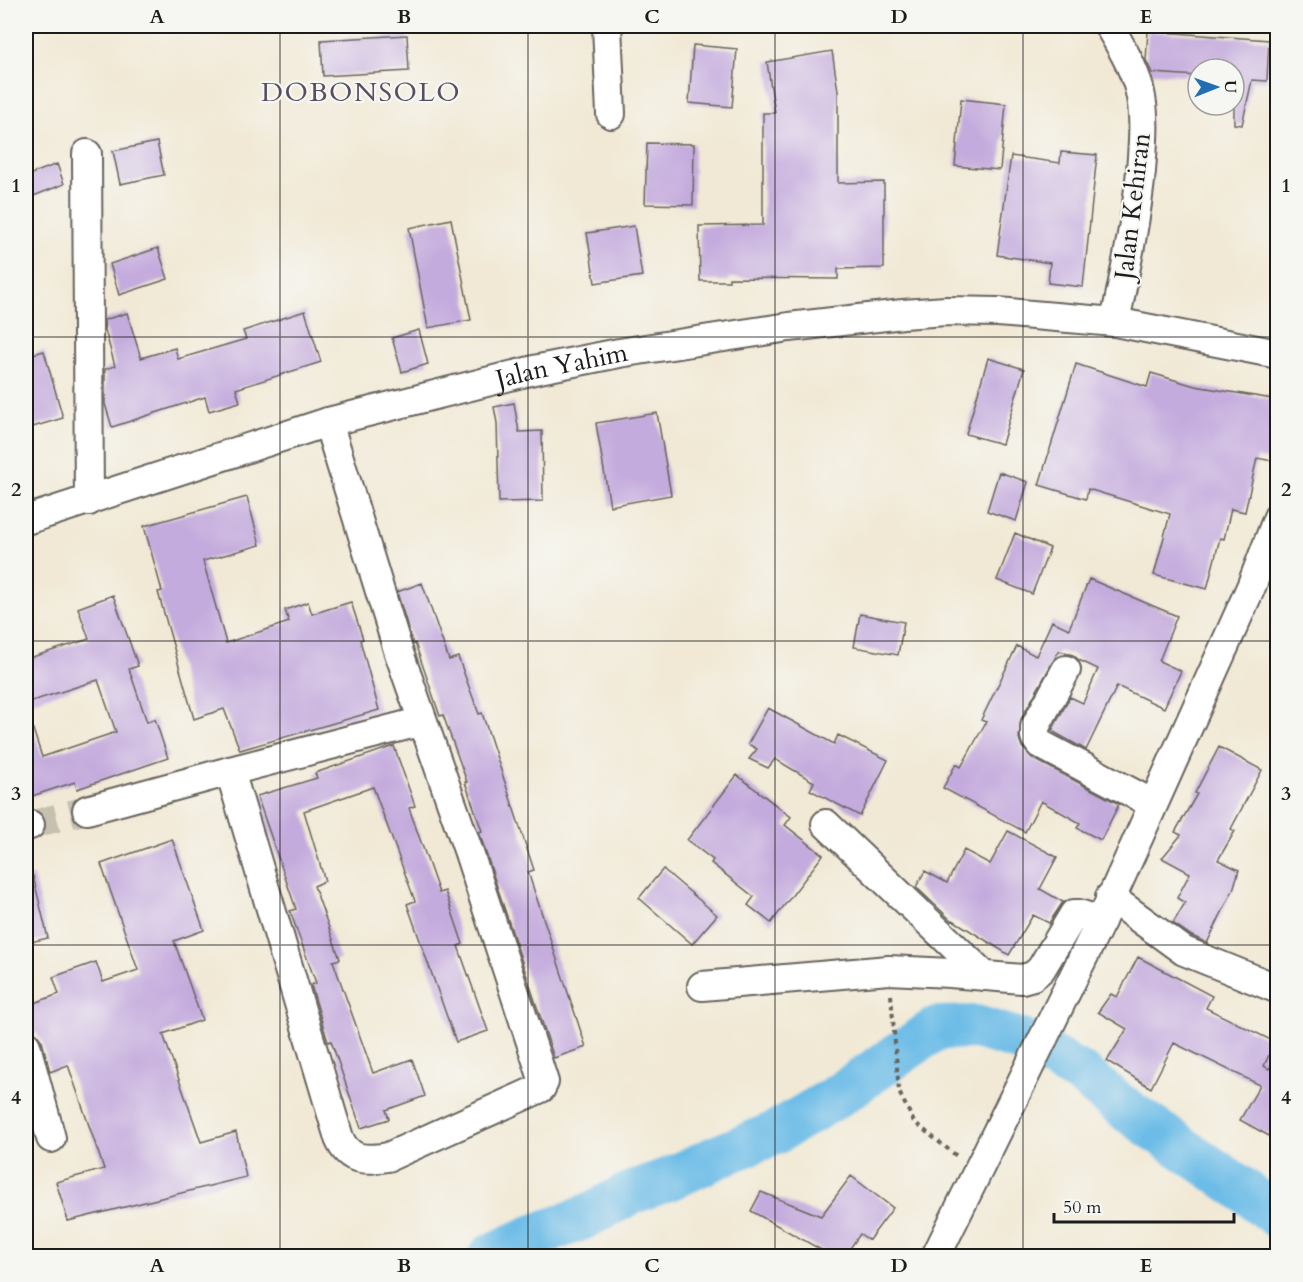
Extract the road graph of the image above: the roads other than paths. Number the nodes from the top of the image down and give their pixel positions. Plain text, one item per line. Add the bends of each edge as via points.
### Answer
1 (607, 26) edge
2 (1109, 26) edge
3 (611, 114) dead end
4 (87, 154) dead end
5 (1115, 322) junction
6 (1278, 354) edge
7 (328, 422) junction
8 (89, 501) junction
9 (1278, 517) edge
10 (26, 520) edge
11 (1066, 670) dead end
12 (423, 721) junction
13 (230, 771) junction
14 (1153, 804) junction
15 (87, 810) tunnel mouth
16 (826, 824) dead end
17 (1105, 909) junction
18 (985, 976) junction
19 (702, 986) dead end
20 (1278, 989) edge
21 (26, 1046) edge
22 (51, 1138) dead end
23 (936, 1257) edge

1 - 3 street
2 - 5 street, Jalan Kehiran via 1139,87 1144,143 1137,214
4 - 8 street
5 - 6 street, Jalan Yahim
5 - 7 street, Jalan Yahim via 946,311 789,327 534,370
7 - 8 street, Jalan Yahim
7 - 12 street
8 - 10 street, Jalan Yahim
9 - 14 street via 1251,587
11 - 14 street via 1035,727 1035,737 1040,744
12 - 13 street
12 - 13 street via 544,1083 541,1088 388,1157 368,1160 354,1157 343,1148
13 - 15 street
14 - 17 street
16 - 18 street
17 - 18 street via 1074,914 1033,976
17 - 20 street via 1184,951
17 - 23 street
18 - 19 street via 890,970
21 - 22 street

